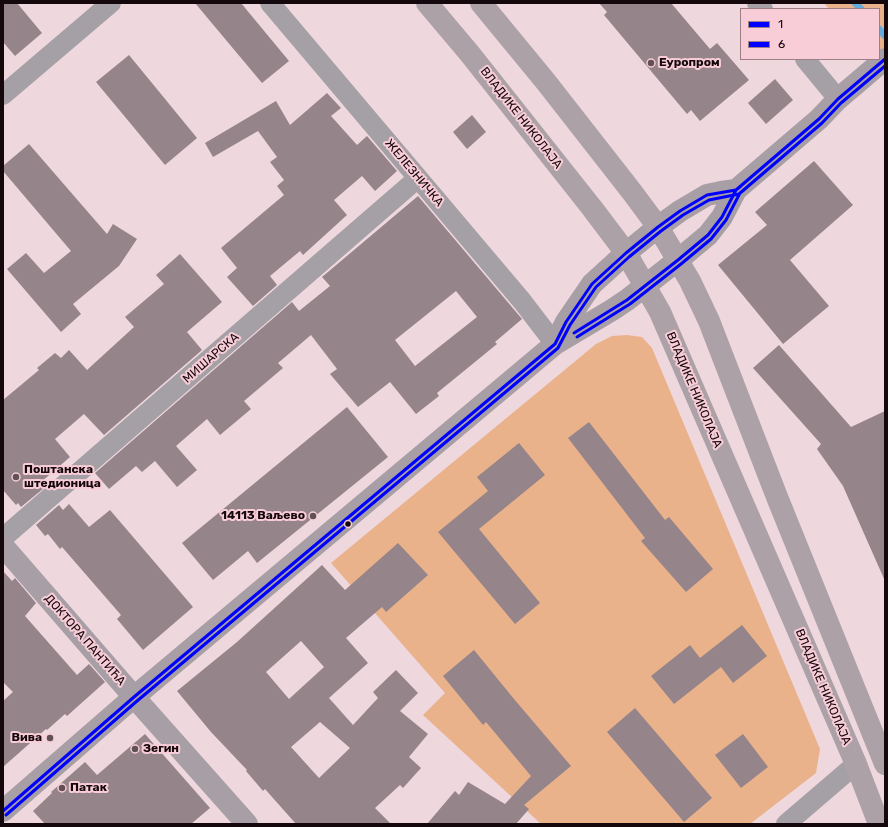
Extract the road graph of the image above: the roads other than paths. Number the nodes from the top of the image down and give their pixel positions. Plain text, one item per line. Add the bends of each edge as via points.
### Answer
1 (111, 3) edge
2 (270, 3) edge
3 (427, 3) edge
4 (481, 3) edge
5 (806, 60) edge
6 (877, 66) edge
7 (3, 95) edge
8 (838, 99) junction
9 (418, 178) junction
10 (736, 190) junction
11 (658, 227) junction
12 (626, 253) junction
13 (678, 260) junction
14 (645, 285) junction
15 (555, 344) junction
16 (3, 538) edge
17 (3, 546) edge
18 (134, 697) junction
19 (856, 764) junction
20 (885, 764) edge
21 (3, 811) edge
22 (247, 824) edge
23 (786, 824) edge
24 (879, 824) edge

1 - 7 street
2 - 9 street, ЖЕЛЕЗНИЧКА
3 - 12 main road, ВЛАДИКЕ НИКОЛАЈА
4 - 11 main road via 546,82
5 - 8 street
6 - 8 main road
8 - 10 main road via 819,119
9 - 15 street, ЖЕЛЕЗНИЧКА
9 - 16 street, МИШАРСКА
10 - 11 main road via 707,195
10 - 13 main road via 722,217 708,235
11 - 12 main road
11 - 13 main road
12 - 14 main road, ВЛАДИКЕ НИКОЛАЈА
12 - 15 main road via 592,284 566,322
13 - 14 main road
13 - 20 main road via 709,321
14 - 15 main road via 612,310
14 - 19 main road, ВЛАДИКЕ НИКОЛАЈА via 660,312
15 - 18 main road
17 - 18 main road, ДОКТОРА ПАНТИЋА
18 - 21 main road
18 - 22 main road, ДОКТОРА ПАНТИЋА
19 - 23 street
19 - 24 main road, ВЛАДИКЕ НИКОЛАЈА

